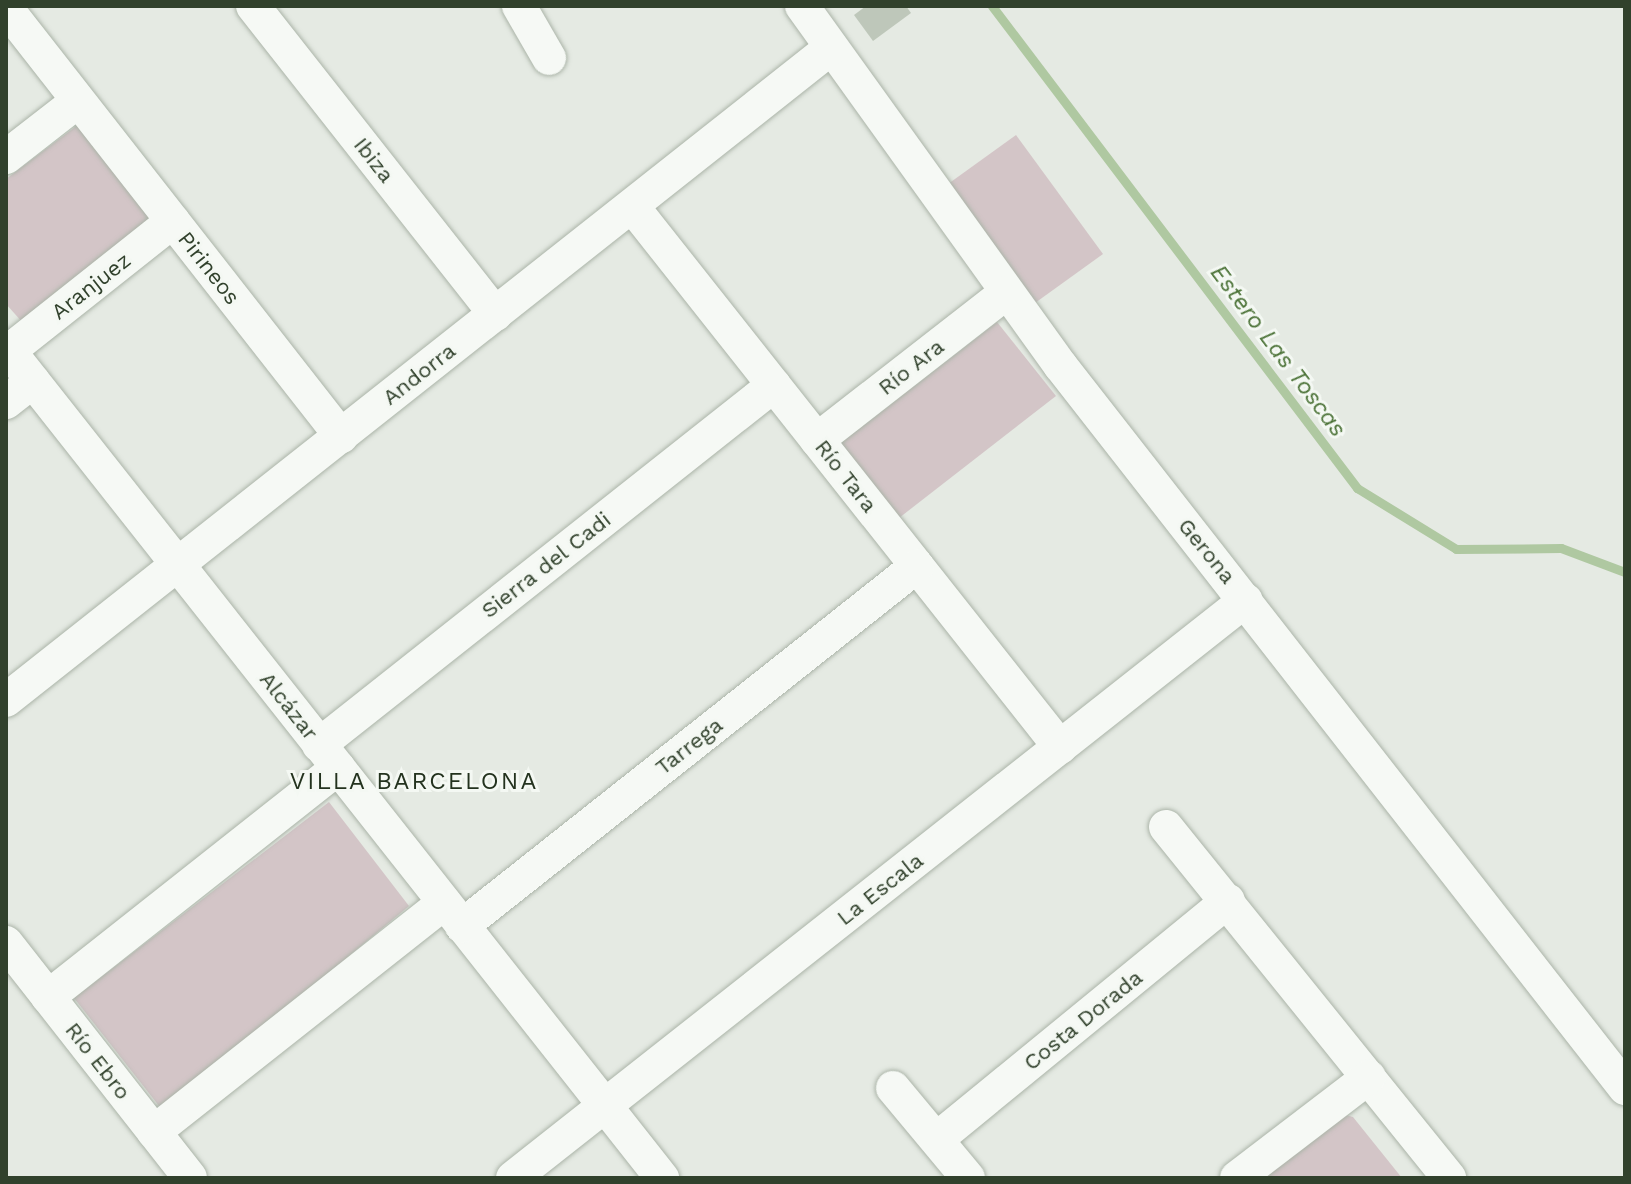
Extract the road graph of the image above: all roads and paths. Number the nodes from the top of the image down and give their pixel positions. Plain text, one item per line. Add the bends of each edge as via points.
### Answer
1 (253, 6) edge
2 (802, 6) edge
3 (6, 8) edge
4 (523, 8) edge
5 (831, 48) junction
6 (549, 58) dead end
7 (78, 101) junction
8 (6, 157) edge
9 (632, 206) junction
10 (173, 221) junction
11 (1006, 293) junction
12 (495, 314) junction
13 (8, 349) edge
14 (33, 381) junction
15 (774, 385) junction
16 (6, 402) edge
17 (341, 436) junction
18 (817, 440) junction
19 (177, 564) junction
20 (917, 566) junction
21 (1246, 600) junction
22 (6, 700) edge
23 (1060, 747) junction
24 (329, 756) junction
25 (1166, 827) dead end
26 (1228, 901) junction
27 (453, 914) junction
28 (6, 943) edge
29 (48, 997) junction
30 (1369, 1077) junction
31 (893, 1088) dead end
32 (1625, 1088) edge
33 (605, 1106) junction
34 (154, 1132) junction
35 (937, 1139) junction
36 (190, 1178) edge
37 (513, 1178) edge
38 (662, 1178) edge
39 (968, 1178) edge
40 (1237, 1178) edge
41 (1449, 1178) edge

1 - 12 street, Ibiza
2 - 5 street, Gerona
3 - 7 street, Pirineos
4 - 6 street
5 - 9 street, Andorra
5 - 11 street, Gerona
7 - 8 street
7 - 10 street, Pirineos
9 - 12 street, Andorra
9 - 15 street, Río Tara
10 - 13 street, Aranjuez
10 - 17 street, Pirineos
11 - 18 street, Río Ara
11 - 21 street, Gerona
12 - 17 street, Andorra
13 - 14 street, Alcázar
14 - 16 street
14 - 19 street, Alcázar
15 - 18 street, Río Tara
15 - 24 street, Sierra del Cadi
17 - 19 street, Andorra
18 - 20 street, Río Tara
19 - 22 street, Andorra
19 - 24 street, Alcázar
20 - 23 street, Río Tara
20 - 27 street, Tarrega
21 - 23 street, La Escala
21 - 32 street, Gerona
23 - 33 street, La Escala
24 - 27 street, Alcázar
24 - 29 street, Sierra del Cadi
25 - 26 street
26 - 30 street
26 - 35 street, Costa Dorada
27 - 33 street, Alcázar
27 - 34 street, Tarrega
28 - 29 street, Río Ebro
29 - 34 street, Río Ebro
30 - 40 street
30 - 41 street
31 - 35 street
33 - 37 street, La Escala
33 - 38 street, Alcázar
34 - 36 street, Río Ebro
35 - 39 street

